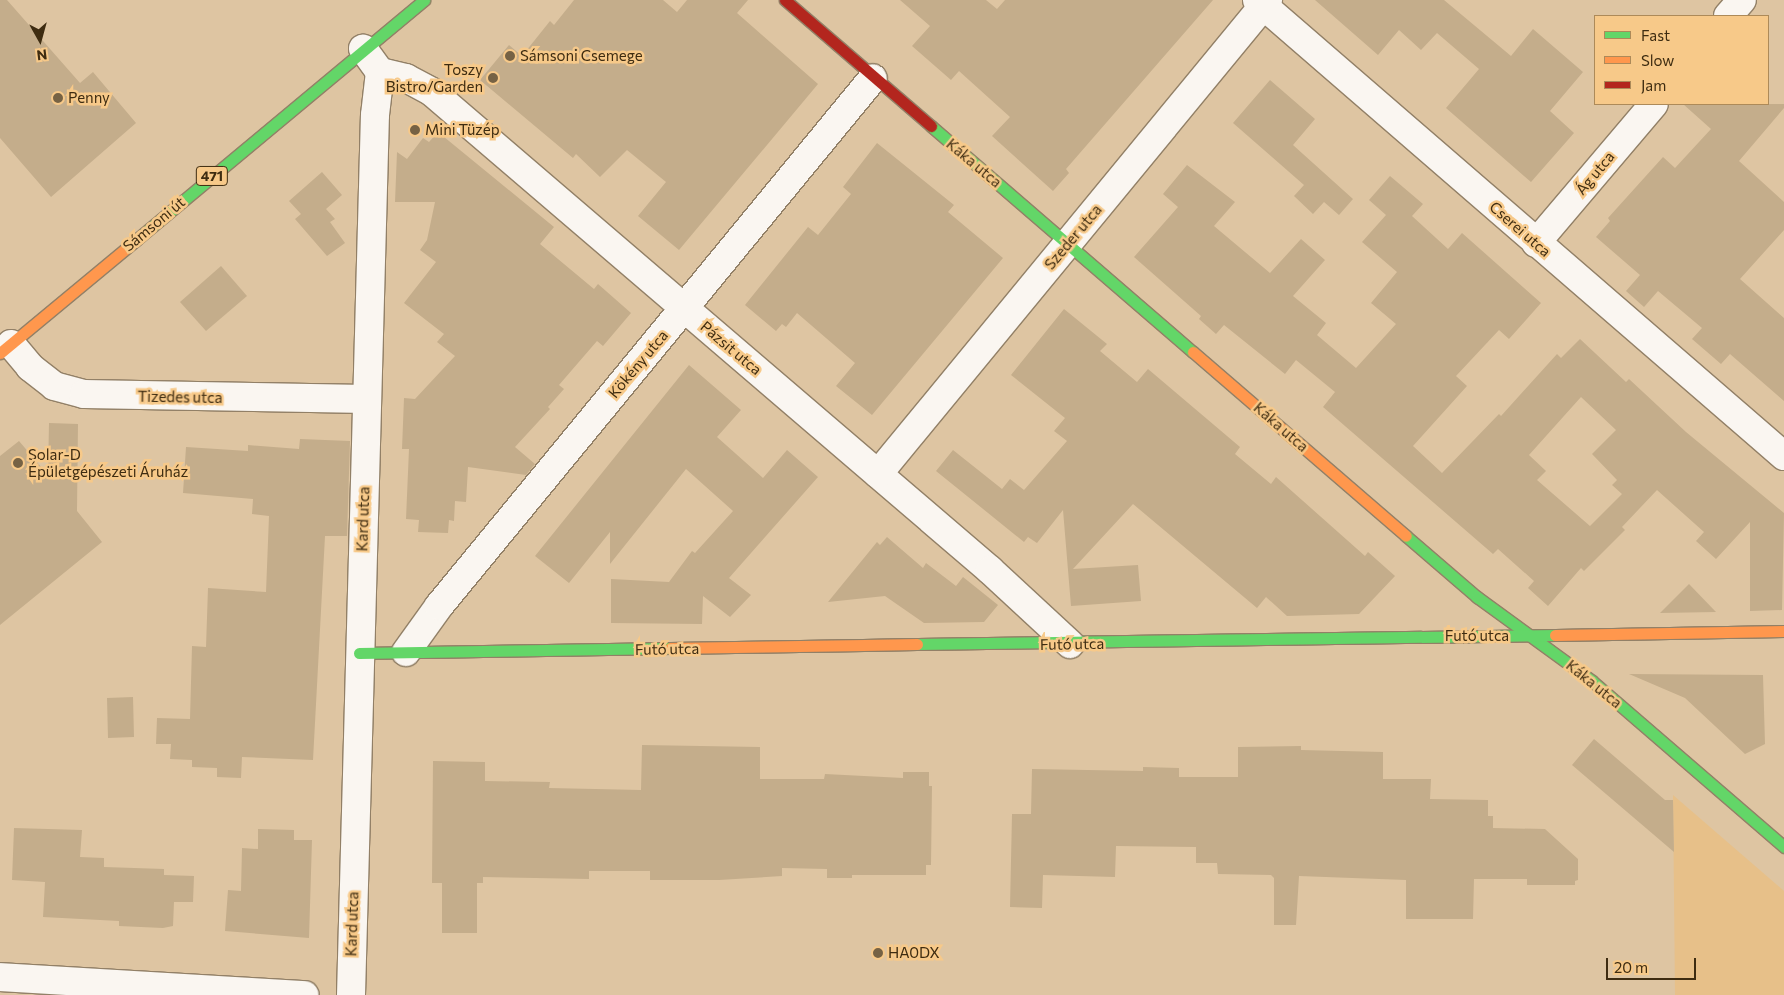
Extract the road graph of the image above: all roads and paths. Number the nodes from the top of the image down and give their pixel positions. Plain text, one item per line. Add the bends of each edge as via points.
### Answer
1 (424, 0) edge
2 (785, 0) edge
3 (1742, 0) edge
4 (1263, 2) edge
5 (1729, 15) edge
6 (363, 49) junction
7 (380, 72) junction
8 (873, 78) junction
9 (1653, 105) edge
10 (1068, 243) junction
11 (1536, 243) junction
12 (684, 309) junction
13 (5, 349) edge
14 (367, 399) junction
15 (1784, 456) edge
16 (878, 474) junction
17 (1784, 631) edge
18 (1529, 635) junction
19 (1070, 644) junction
20 (406, 652) junction
21 (359, 653) junction
22 (1784, 847) edge
23 (0, 977) edge
24 (304, 995) edge
25 (351, 995) edge

1 - 6 street, Sámsoni út / 471
2 - 8 street, Káka utca
3 - 5 street
4 - 10 street, Szeder utca
4 - 11 street, Cserei utca
6 - 7 street
6 - 13 street, Sámsoni út / 471
7 - 12 street, Pázsit utca via 406,78 432,92
7 - 14 street, Kard utca via 375,115
8 - 10 street, Káka utca
8 - 12 street, Kökény utca
9 - 11 street, Ág utca
10 - 16 street, Szeder utca
10 - 18 street, Káka utca via 1477,597
11 - 15 street, Cserei utca
12 - 16 street, Pázsit utca
12 - 20 street, Kökény utca via 439,606
13 - 14 street, Tizedes utca via 54,386 84,394
14 - 21 street, Kard utca
16 - 19 street, Pázsit utca
17 - 18 street, Futó utca
18 - 19 street, Futó utca
18 - 22 street, Káka utca via 1592,681
19 - 20 street, Futó utca
20 - 21 street, Futó utca
21 - 25 street, Kard utca
23 - 24 street

